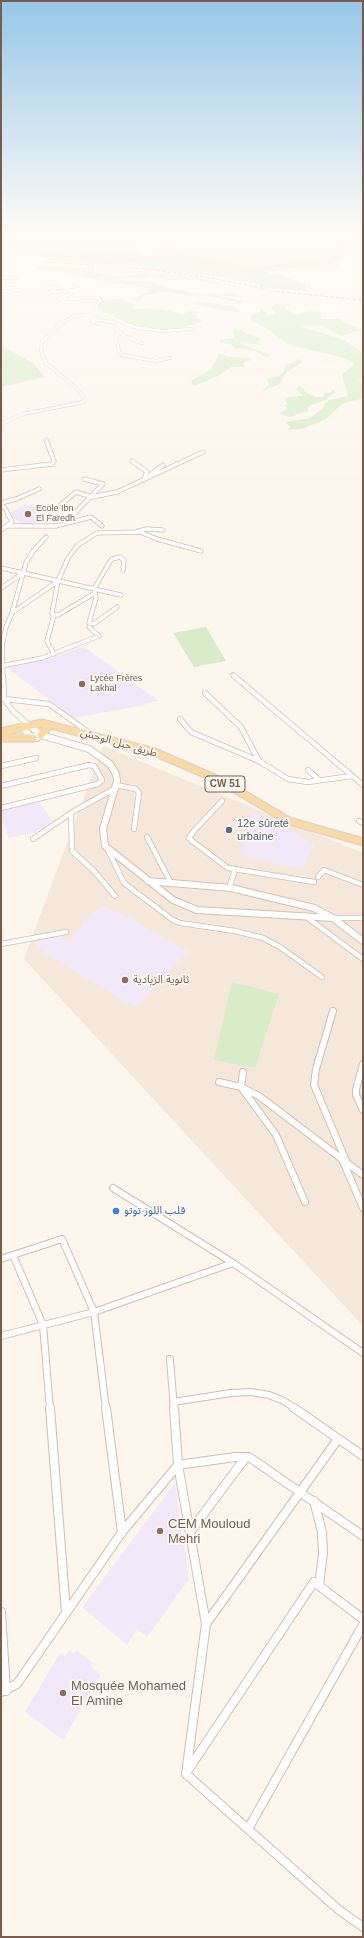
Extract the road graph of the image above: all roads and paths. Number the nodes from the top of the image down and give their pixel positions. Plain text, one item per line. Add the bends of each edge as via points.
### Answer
1 (60, 324) edge
2 (103, 324) edge
3 (130, 324) edge
4 (192, 329) dead end
5 (122, 333) junction
6 (142, 343) dead end
7 (170, 358) dead end
8 (1, 424) edge
9 (46, 440) dead end
10 (203, 452) dead end
11 (132, 461) dead end
12 (163, 465) dead end
13 (1, 470) edge
14 (84, 479) dead end
15 (143, 480) junction
16 (39, 489) dead end
17 (1, 496) edge
18 (92, 497) junction
19 (6, 501) junction
20 (1, 504) edge
21 (56, 509) dead end
22 (64, 524) junction
23 (6, 526) junction
24 (102, 526) dead end
25 (1, 530) edge
26 (93, 530) dead end
27 (163, 530) dead end
28 (135, 531) junction
29 (97, 533) junction
30 (46, 537) dead end
31 (201, 551) dead end
32 (1, 568) edge
33 (123, 570) dead end
34 (24, 573) junction
35 (58, 581) junction
36 (1, 588) edge
37 (95, 591) junction
38 (120, 595) dead end
39 (117, 607) dead end
40 (12, 613) junction
41 (54, 616) junction
42 (89, 627) dead end
43 (54, 654) junction
44 (2, 666) edge
45 (233, 674) dead end
46 (205, 693) dead end
47 (4, 698) junction
48 (180, 719) dead end
49 (31, 727) junction
50 (47, 728) junction
51 (23, 729) junction
52 (1, 732) edge
53 (84, 734) junction
54 (41, 735) junction
55 (93, 736) junction
56 (1, 738) edge
57 (33, 738) junction
58 (51, 739) junction
59 (36, 758) dead end
60 (259, 761) junction
61 (1, 766) edge
62 (308, 770) dead end
63 (352, 776) junction
64 (319, 780) junction
65 (363, 785) edge
66 (1, 786) edge
67 (116, 786) junction
68 (222, 800) dead end
69 (1, 808) edge
70 (71, 813) junction
71 (134, 830) dead end
72 (147, 837) dead end
73 (33, 839) dead end
74 (363, 842) edge
75 (105, 846) junction
76 (235, 870) junction
77 (318, 877) dead end
78 (148, 881) junction
79 (314, 882) dead end
80 (171, 883) junction
81 (363, 885) edge
82 (229, 888) junction
83 (115, 896) dead end
84 (305, 916) junction
85 (333, 918) junction
86 (363, 918) edge
87 (66, 932) dead end
88 (363, 941) edge
89 (1, 944) edge
90 (363, 959) edge
91 (322, 977) dead end
92 (333, 1011) dead end
93 (363, 1064) edge
94 (243, 1072) dead end
95 (219, 1082) dead end
96 (241, 1087) junction
97 (363, 1110) edge
98 (344, 1160) junction
99 (363, 1175) edge
100 (113, 1188) dead end
101 (305, 1202) dead end
102 (363, 1208) edge
103 (13, 1255) junction
104 (1, 1259) edge
105 (233, 1263) junction
106 (94, 1312) junction
107 (43, 1325) junction
108 (1, 1336) edge
109 (363, 1353) edge
110 (170, 1359) dead end
111 (173, 1402) junction
112 (338, 1439) junction
113 (363, 1456) edge
114 (246, 1457) junction
115 (178, 1465) junction
116 (300, 1491) junction
117 (314, 1501) junction
118 (122, 1532) junction
119 (190, 1532) junction
120 (363, 1536) edge
121 (319, 1586) junction
122 (1, 1612) edge
123 (66, 1612) junction
124 (363, 1619) edge
125 (206, 1624) junction
126 (363, 1625) edge
127 (3, 1692) edge
128 (186, 1774) junction
129 (248, 1829) junction
130 (363, 1927) edge

1 - 8 street via 42,342 41,351 46,363 78,390 85,399 84,402 23,414
2 - 5 street via 115,327
3 - 4 street via 156,331
5 - 6 street
5 - 7 street via 118,333 116,337 122,355 156,361
9 - 13 street via 54,461 52,464
10 - 15 street
11 - 15 street via 147,472
12 - 15 street
14 - 18 street via 104,484
15 - 18 street via 117,492
16 - 19 street
17 - 19 street
18 - 21 street via 76,492
18 - 22 street
19 - 20 street
20 - 23 street via 12,520
22 - 23 street
22 - 24 street via 91,517
23 - 25 street
26 - 29 street
27 - 28 street
28 - 29 street
28 - 31 street
29 - 35 street via 72,552
30 - 34 street via 33,551
32 - 34 street
33 - 37 street via 123,559 112,559
34 - 35 street
34 - 36 street
34 - 40 street
35 - 37 street
35 - 40 street
35 - 41 street via 52,613
37 - 38 street
37 - 39 street via 96,598 90,624 94,624
37 - 41 street
40 - 44 street via 2,646
41 - 43 street via 46,641
42 - 43 street via 99,636
43 - 44 street
44 - 47 street
45 - 63 street
46 - 60 street via 241,727
47 - 49 street via 13,711
47 - 55 street via 49,704
48 - 60 street via 191,732
49 - 50 main road
49 - 51 main road
49 - 53 main road, طريق جبل الوحش via 42,723
49 - 54 main road
50 - 53 main road
50 - 54 main road
51 - 52 main road
51 - 56 main road
51 - 57 main road
53 - 55 main road, طريق جبل الوحش / CW 51
54 - 58 main road
55 - 74 main road, طريق جبل الوحش / CW 51 via 140,748 221,781 289,821
56 - 57 main road
57 - 58 main road
58 - 67 main road via 82,746 95,752 114,769
59 - 61 street
60 - 64 street via 288,779 301,782
62 - 64 street
63 - 64 street
63 - 65 street
66 - 69 street via 89,765 94,766 102,780 98,784
67 - 70 street
67 - 71 street via 136,789 139,793
67 - 75 main road via 103,829
68 - 76 street via 189,838 223,865
70 - 73 street
70 - 83 street via 72,850
72 - 80 street
75 - 78 main road
75 - 91 street via 124,883 173,920 263,938
76 - 79 street
76 - 82 street
77 - 81 street via 324,870
78 - 80 main road
78 - 84 main road via 173,900 197,910
80 - 82 main road
82 - 85 main road via 314,908
84 - 85 main road
84 - 90 street
85 - 86 street
85 - 88 main road
87 - 89 street
92 - 98 street via 316,1068 314,1085
93 - 97 street via 356,1089
94 - 96 street
95 - 96 street
96 - 98 street via 259,1096
96 - 101 street via 276,1136
98 - 99 street
98 - 102 street
100 - 105 street
103 - 104 street
103 - 106 street via 62,1239
103 - 107 street
105 - 106 street
105 - 109 street
106 - 107 street
106 - 118 street
107 - 108 street
107 - 123 street
110 - 111 street
111 - 112 street via 231,1393 251,1392 269,1395 284,1401
111 - 115 street
112 - 113 street
112 - 116 street
114 - 115 street
114 - 116 street via 263,1465
114 - 119 street
115 - 118 street
115 - 119 street
116 - 117 street
116 - 125 street
117 - 120 street
117 - 121 street via 322,1532
118 - 123 street
119 - 125 street
121 - 124 street
121 - 128 street via 314,1582
122 - 127 street
123 - 127 street via 17,1684
125 - 128 street
126 - 129 street
128 - 129 street
129 - 130 street via 339,1910

